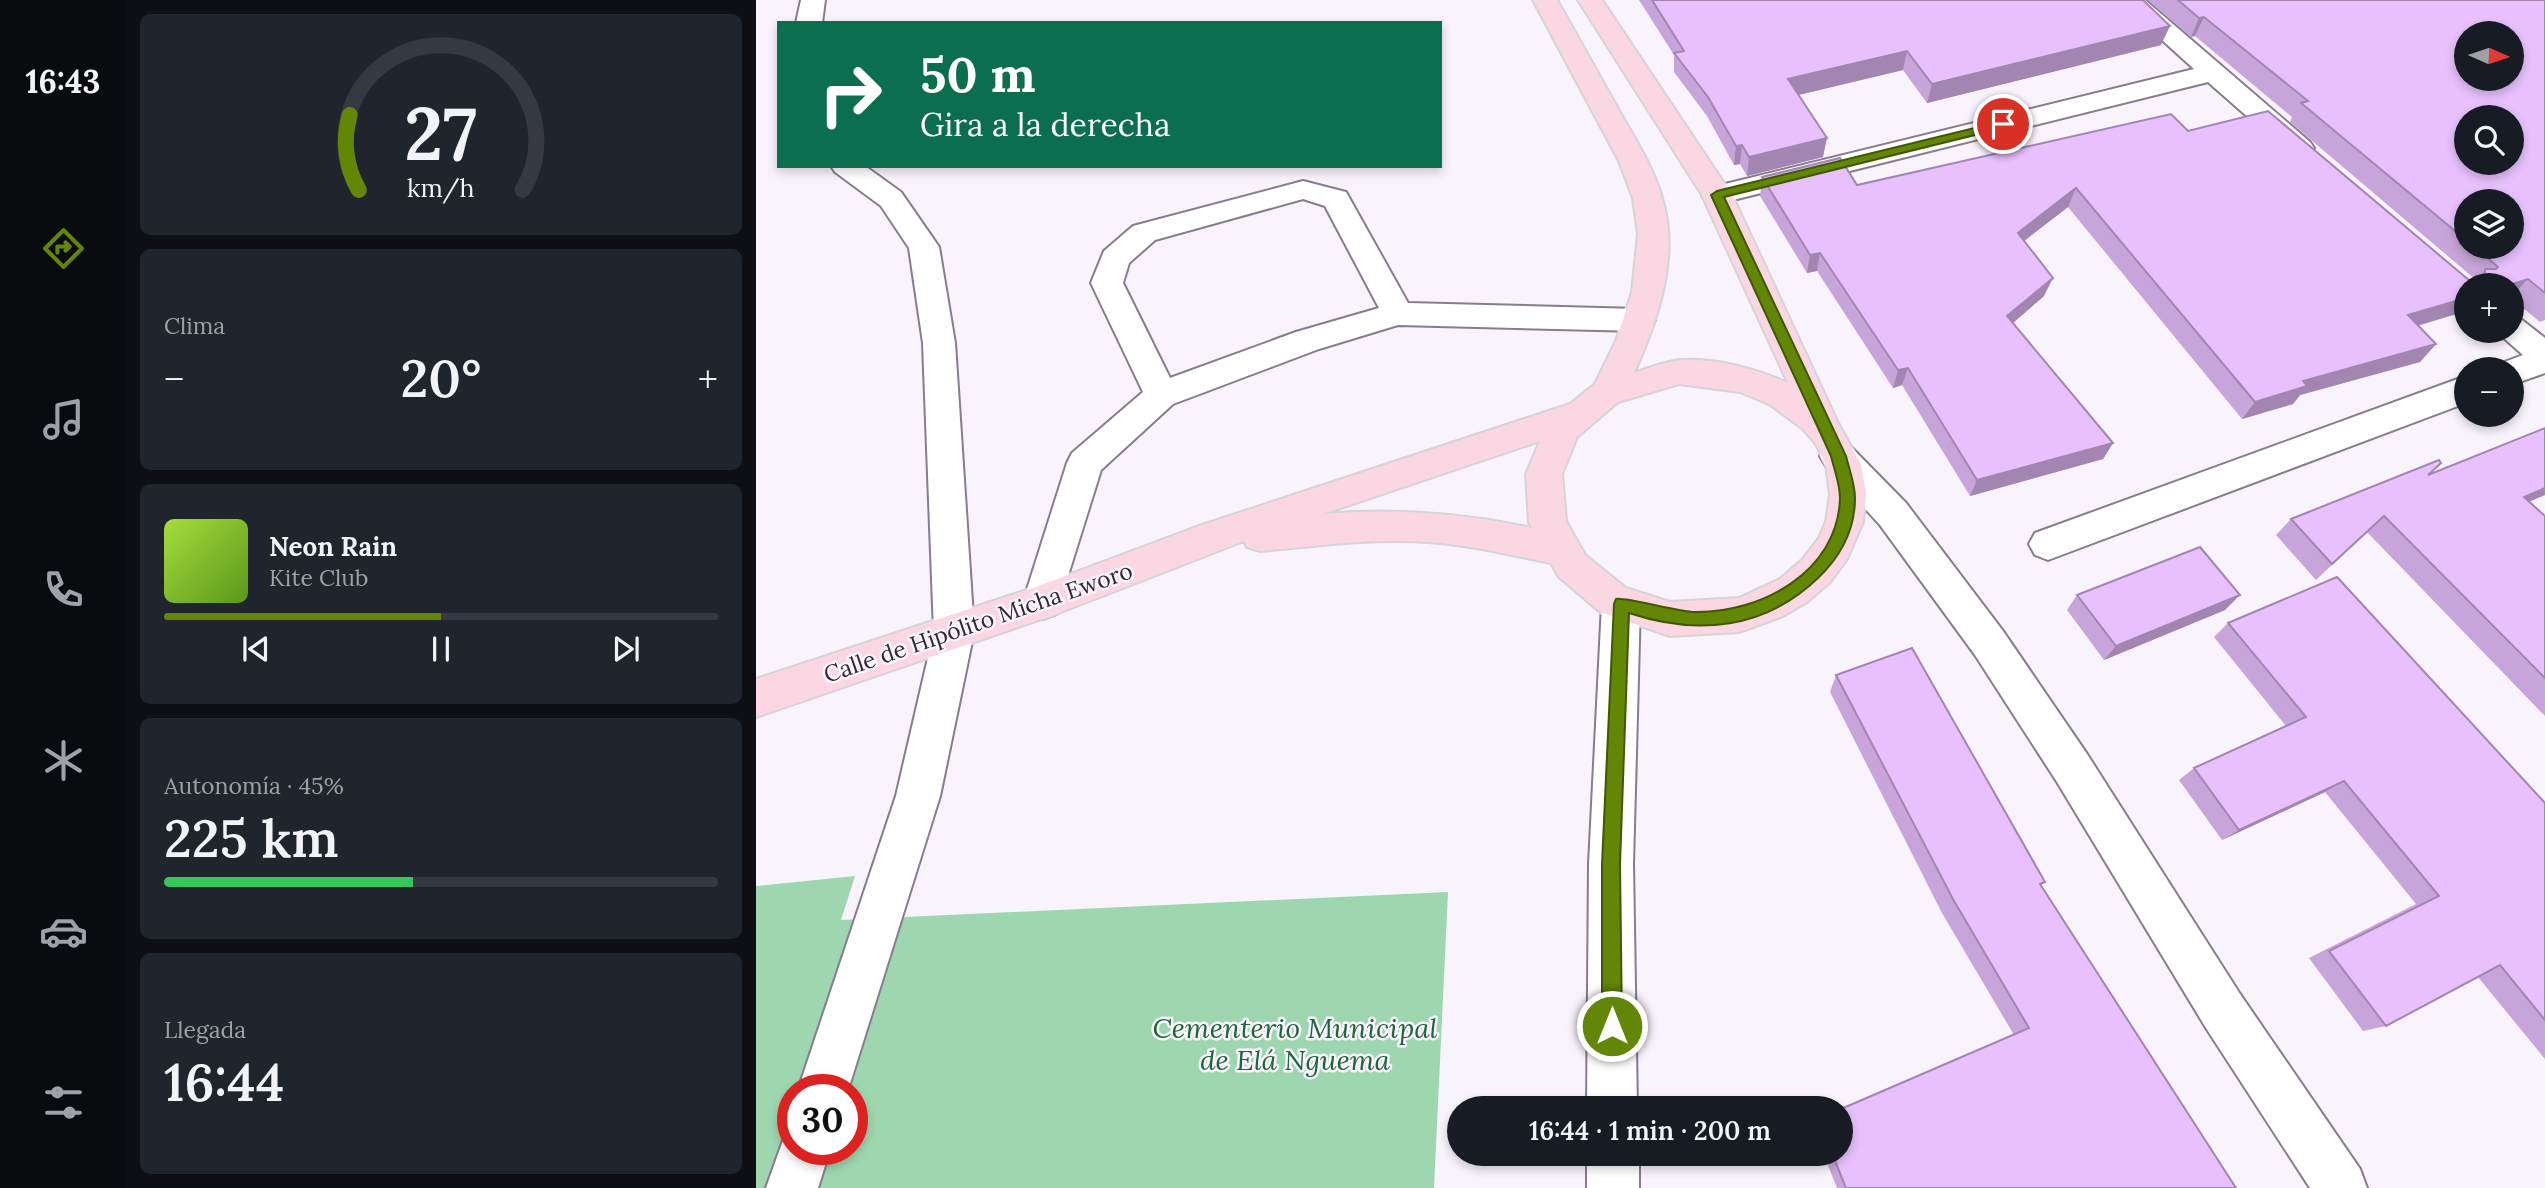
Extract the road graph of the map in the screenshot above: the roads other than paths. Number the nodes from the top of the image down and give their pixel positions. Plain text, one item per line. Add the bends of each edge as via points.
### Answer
1 (813, 0) edge
2 (1545, 0) edge
3 (1590, 0) edge
4 (2142, 2) edge
5 (809, 21) edge
6 (2211, 73) junction
7 (2317, 163) edge
8 (851, 168) edge
9 (1717, 195) junction
10 (1398, 314) junction
11 (1639, 320) junction
12 (2524, 339) edge
13 (2545, 358) edge
14 (2524, 367) edge
15 (1608, 392) junction
16 (2454, 393) edge
17 (1161, 395) junction
18 (1576, 415) junction
19 (1834, 446) junction
20 (1199, 541) junction
21 (2048, 544) dead end
22 (1558, 549) junction
23 (1042, 602) junction
24 (1622, 604) junction
25 (954, 632) junction
26 (756, 698) edge
27 (828, 1074) edge
28 (1612, 1096) edge
29 (799, 1165) edge
30 (1613, 1166) edge
31 (792, 1188) edge
32 (1613, 1188) edge
33 (2341, 1188) edge

1 - 5 street
2 - 11 main road via 1633,161 1648,198 1652,268
3 - 9 main road
4 - 6 street
6 - 7 street
6 - 9 street
8 - 25 street via 891,200 924,247 939,343
9 - 19 main road
10 - 11 street
10 - 17 street via 1308,340
10 - 17 street via 1336,199 1303,190 1144,233 1115,258 1107,283
11 - 15 main road
12 - 13 street
13 - 14 street
15 - 18 main road
15 - 19 main road via 1654,376 1729,375 1776,392 1796,405
16 - 21 street
17 - 23 street via 1085,463
18 - 20 main road, Calle de Hipólito Micha Eworo
18 - 22 main road via 1548,455 1543,478 1541,502
19 - 24 main road via 1848,495 1840,537 1829,558 1791,594 1748,612 1710,620 1680,619
19 - 33 street via 1893,514 1989,643
20 - 22 main road, Calle de Hipólito Micha Eworo via 1415,526 1452,528
20 - 23 main road, Calle de Hipólito Micha Eworo
22 - 24 main road via 1587,583
23 - 25 main road, Calle de Hipólito Micha Eworo
24 - 28 street via 1611,864
25 - 26 main road, Calle de Hipólito Micha Eworo
25 - 27 street via 918,796
29 - 31 street
30 - 32 street

